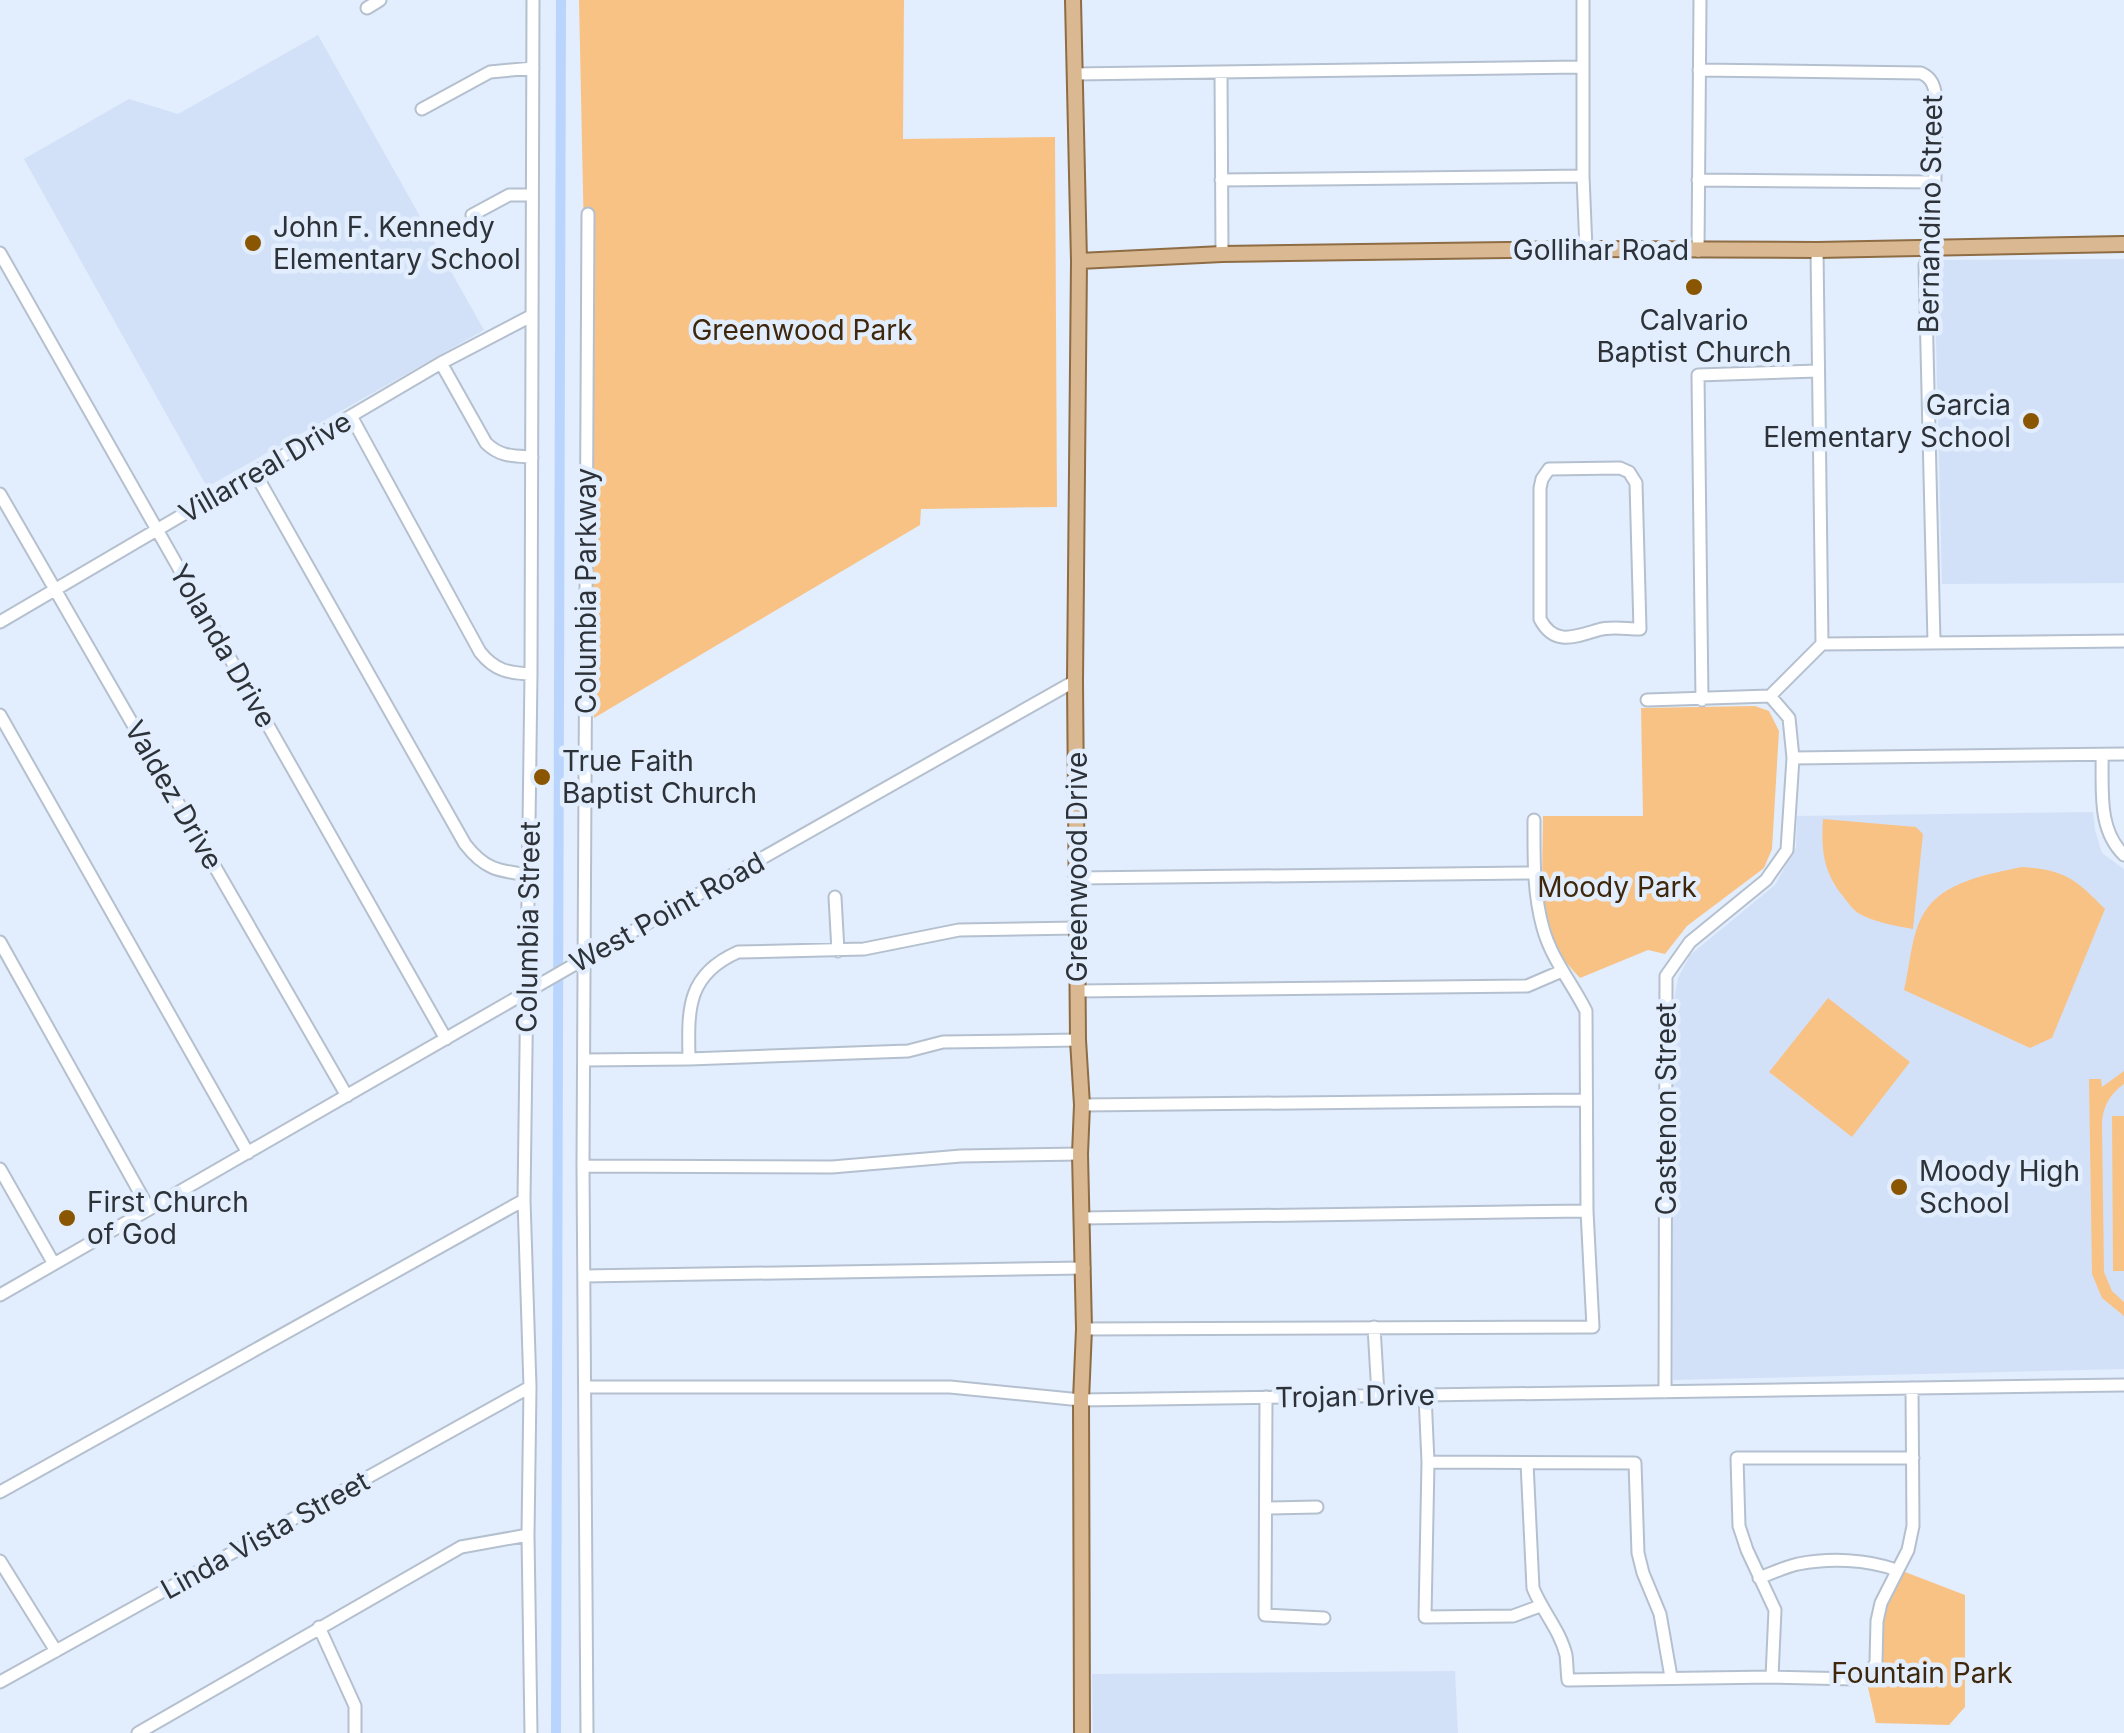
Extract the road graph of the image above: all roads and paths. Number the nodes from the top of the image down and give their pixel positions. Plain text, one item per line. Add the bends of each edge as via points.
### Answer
1 (380, 0) edge
2 (533, 0) edge
3 (1073, 0) edge
4 (1583, 0) edge
5 (1700, 0) edge
6 (366, 8) dead end
7 (1582, 67) junction
8 (533, 68) junction
9 (1699, 70) junction
10 (1221, 72) junction
11 (1074, 74) junction
12 (422, 109) dead end
13 (1582, 176) junction
14 (1221, 180) junction
15 (1698, 180) junction
16 (1935, 182) junction
17 (532, 195) junction
18 (588, 214) dead end
19 (472, 215) dead end
20 (2124, 244) edge
21 (1934, 248) junction
22 (1586, 249) junction
23 (1698, 250) junction
24 (1817, 250) junction
25 (0, 253) edge
26 (1222, 254) junction
27 (1079, 261) junction
28 (531, 316) junction
29 (441, 363) junction
30 (1818, 371) junction
31 (351, 416) junction
32 (532, 457) junction
33 (256, 473) junction
34 (0, 494) edge
35 (158, 530) junction
36 (56, 590) junction
37 (0, 622) edge
38 (1640, 629) joint
39 (2124, 641) edge
40 (1934, 642) junction
41 (1822, 644) junction
42 (531, 674) junction
43 (1075, 682) junction
44 (1770, 696) junction
45 (1647, 700) dead end
46 (1702, 700) junction
47 (0, 715) edge
48 (2124, 754) edge
49 (2102, 755) junction
50 (1793, 758) junction
51 (1534, 820) dead end
52 (2124, 855) edge
53 (1534, 873) junction
54 (529, 875) junction
55 (1077, 878) junction
56 (835, 897) dead end
57 (1078, 928) junction
58 (0, 942) edge
59 (838, 950) junction
60 (579, 962) junction
61 (1562, 970) junction
62 (532, 989) junction
63 (1078, 991) junction
64 (446, 1039) junction
65 (1078, 1040) junction
66 (689, 1059) junction
67 (584, 1060) junction
68 (347, 1096) junction
69 (1586, 1100) junction
70 (1082, 1104) junction
71 (248, 1152) junction
72 (1080, 1154) junction
73 (583, 1166) junction
74 (0, 1169) edge
75 (524, 1200) junction
76 (150, 1209) junction
77 (1587, 1212) junction
78 (1082, 1218) junction
79 (54, 1264) junction
80 (1084, 1268) junction
81 (584, 1276) junction
82 (0, 1295) edge
83 (1374, 1327) junction
84 (1084, 1329) junction
85 (2124, 1386) edge
86 (530, 1387) junction
87 (586, 1387) junction
88 (1912, 1388) junction
89 (1665, 1392) junction
90 (1425, 1395) junction
91 (1378, 1396) junction
92 (1266, 1397) junction
93 (1081, 1400) junction
94 (1913, 1458) junction
95 (1428, 1462) junction
96 (1528, 1462) junction
97 (0, 1492) edge
98 (1317, 1507) dead end
99 (1266, 1508) junction
100 (528, 1535) junction
101 (0, 1561) edge
102 (1896, 1570) junction
103 (1759, 1578) junction
104 (1540, 1606) junction
105 (1324, 1618) dead end
106 (319, 1626) junction
107 (56, 1651) junction
108 (1671, 1677) junction
109 (1772, 1677) junction
110 (0, 1682) edge
111 (138, 1733) edge
112 (355, 1733) edge
113 (531, 1733) edge
114 (587, 1733) edge
115 (1082, 1733) edge

1 - 6 street
2 - 8 street, Columbia Street
3 - 11 main road, Greenwood Drive
4 - 7 street
5 - 9 street
7 - 10 street
7 - 13 street
8 - 12 street via 490,72
8 - 17 street, Columbia Street
9 - 15 street
9 - 16 street, Bernandino Street via 1929,77 1936,97
10 - 11 street
10 - 14 street
11 - 27 main road, Greenwood Drive
13 - 14 street
13 - 22 street
14 - 26 street
15 - 16 street
15 - 23 street
16 - 21 street, Bernandino Street
17 - 19 street via 509,195
17 - 28 street, Columbia Street
18 - 60 street, Columbia Parkway
20 - 21 main road, Gollihar Road
21 - 24 main road, Gollihar Road
21 - 40 street, Bernandino Street via 1925,265
22 - 23 main road, Gollihar Road
22 - 26 main road, Gollihar Road
23 - 24 main road, Gollihar Road
24 - 30 street
25 - 35 street, Yolanda Drive
26 - 27 main road, Gollihar Road
27 - 43 main road, Greenwood Drive
28 - 29 street, Villarreal Drive
28 - 32 street, Columbia Street
29 - 31 street, Villarreal Drive
29 - 32 street via 486,443 507,456
30 - 41 street
30 - 46 street via 1698,376
31 - 33 street, Villarreal Drive
31 - 42 street via 480,652 496,668
32 - 42 street, Columbia Street
33 - 35 street, Villarreal Drive
33 - 54 street via 465,844 495,870
34 - 36 street, Valdez Drive
35 - 36 street, Villarreal Drive
35 - 64 street, Yolanda Drive
36 - 37 street, Villarreal Drive
36 - 68 street, Valdez Drive
38 - 38 street via 1562,637 1546,630 1540,619 1540,488 1550,469 1620,468 1636,483
39 - 40 street
40 - 41 street
41 - 44 street
42 - 54 street, Columbia Street
43 - 55 main road, Greenwood Drive
43 - 60 street, West Point Road
44 - 46 street
44 - 50 street, Castenon Street via 1789,718
45 - 46 street
47 - 71 street
48 - 49 street
49 - 50 street
49 - 52 street via 2105,820
50 - 89 street, Castenon Street via 1787,850 1766,880 1690,942 1666,976
51 - 53 street
53 - 55 street
53 - 61 street via 1543,929
54 - 62 street, Columbia Street
55 - 57 main road, Greenwood Drive
56 - 59 street
57 - 59 street via 958,930
57 - 63 main road, Greenwood Drive
58 - 76 street
59 - 66 street via 750,950 723,959 692,994
60 - 62 street, West Point Road
60 - 67 street, Columbia Parkway
61 - 63 street via 1527,986
61 - 69 street via 1586,1011
62 - 64 street, West Point Road
62 - 75 street, Columbia Street
63 - 65 main road, Greenwood Drive
64 - 68 street, West Point Road
65 - 66 street
65 - 70 main road, Greenwood Drive
66 - 67 street
67 - 73 street, Columbia Parkway
68 - 71 street, West Point Road
69 - 70 street
69 - 77 street
70 - 72 main road, Greenwood Drive
71 - 76 street, West Point Road
72 - 73 street via 832,1167
72 - 78 main road, Greenwood Drive
73 - 81 street, Columbia Parkway
74 - 79 street
75 - 86 street, Columbia Street
75 - 97 street
76 - 79 street, West Point Road
77 - 78 street
77 - 83 street via 1593,1327
78 - 80 main road, Greenwood Drive
79 - 82 street, West Point Road
80 - 81 street
80 - 84 main road, Greenwood Drive
81 - 87 street, Columbia Parkway
83 - 84 street
83 - 91 street
84 - 93 main road, Greenwood Drive
85 - 88 street, Trojan Drive
86 - 100 street, Columbia Street
86 - 107 street, Linda Vista Street
87 - 93 street, Trojan Drive via 950,1386
87 - 114 street, Columbia Parkway
88 - 89 street, Trojan Drive
88 - 94 street
89 - 90 street, Trojan Drive
90 - 91 street, Trojan Drive
90 - 95 street
91 - 92 street, Trojan Drive
92 - 93 street, Trojan Drive
92 - 99 street
93 - 115 main road, Greenwood Drive
94 - 102 street via 1913,1526
94 - 103 street via 1737,1458 1739,1526
95 - 96 street
95 - 104 street via 1426,1617 1513,1616
96 - 104 street via 1530,1570
96 - 108 street via 1634,1463 1638,1552 1660,1614
98 - 99 street
99 - 105 street via 1266,1614
100 - 106 street via 460,1546
100 - 113 street, Columbia Street
101 - 107 street
102 - 103 street via 1818,1561
102 - 109 street via 1876,1621 1876,1662 1869,1675
103 - 109 street via 1775,1610
104 - 108 street via 1566,1655 1568,1680
106 - 111 street
106 - 112 street via 354,1706
107 - 110 street, Linda Vista Street
108 - 109 street

